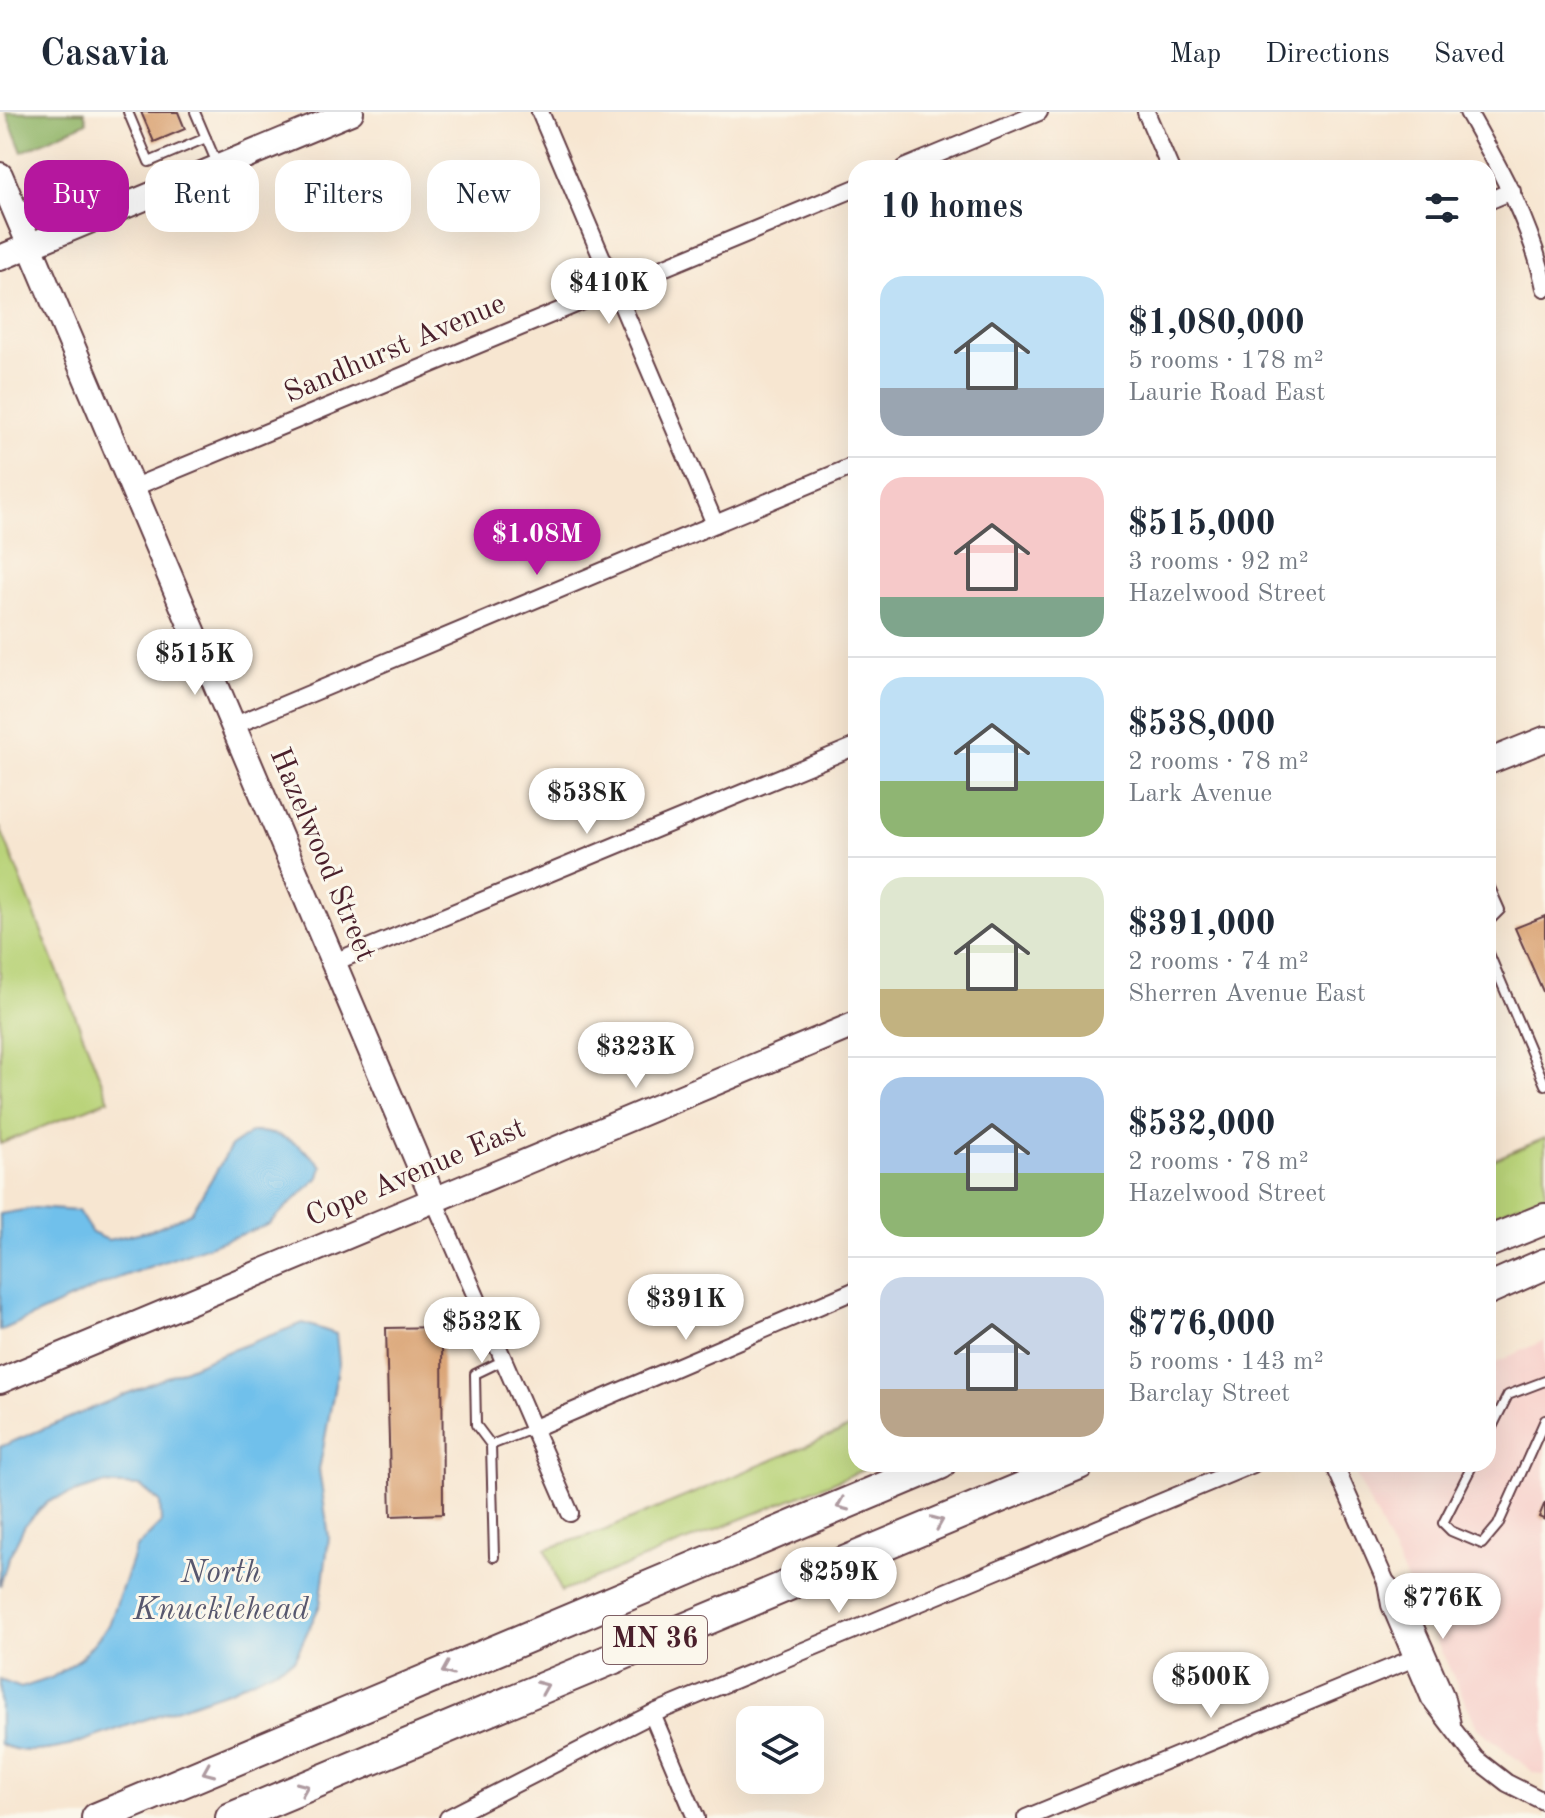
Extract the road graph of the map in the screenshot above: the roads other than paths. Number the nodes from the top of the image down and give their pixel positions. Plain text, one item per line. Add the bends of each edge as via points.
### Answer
1 (128, 112) edge
2 (195, 112) edge
3 (351, 112) edge
4 (540, 112) edge
5 (1039, 112) edge
6 (1146, 112) edge
7 (1468, 112) edge
8 (206, 138) junction
9 (215, 160) edge
10 (235, 160) edge
11 (923, 160) edge
12 (1167, 160) edge
13 (1495, 160) edge
14 (1496, 162) edge
15 (0, 175) edge
16 (848, 191) edge
17 (1512, 191) junction
18 (145, 197) edge
19 (1496, 198) edge
20 (30, 245) junction
21 (0, 258) edge
22 (614, 288) junction
23 (1545, 288) edge
24 (848, 468) edge
25 (132, 488) junction
26 (715, 524) junction
27 (233, 726) junction
28 (1545, 739) edge
29 (848, 749) edge
30 (1496, 759) edge
31 (332, 963) junction
32 (1496, 970) edge
33 (848, 1027) edge
34 (1545, 1085) edge
35 (434, 1200) junction
36 (1545, 1219) edge
37 (1496, 1239) edge
38 (1545, 1264) edge
39 (1496, 1285) edge
40 (848, 1293) edge
41 (502, 1361) junction
42 (0, 1381) edge
43 (1545, 1381) edge
44 (1496, 1419) edge
45 (1545, 1420) edge
46 (532, 1429) junction
47 (491, 1445) junction
48 (921, 1472) edge
49 (1060, 1472) edge
50 (1234, 1472) edge
51 (1338, 1472) edge
52 (1469, 1472) edge
53 (570, 1513) dead end
54 (494, 1557) dead end
55 (1386, 1582) junction
56 (1412, 1659) junction
57 (652, 1714) junction
58 (1453, 1727) junction
59 (1545, 1802) edge
60 (97, 1818) edge
61 (231, 1818) edge
62 (448, 1818) edge
63 (696, 1818) edge
64 (1026, 1818) edge

1 - 8 lane via 149,162
2 - 8 lane
3 - 10 street
4 - 22 street
5 - 11 street
6 - 12 street
7 - 13 street
8 - 9 lane
14 - 17 street
15 - 20 street, Hazelwood Street
16 - 22 street, Sandhurst Avenue
17 - 19 street
17 - 23 street
18 - 20 street
20 - 21 street
20 - 25 street, Hazelwood Street
22 - 25 street, Sandhurst Avenue
22 - 26 street
24 - 26 street
25 - 27 street, Hazelwood Street
26 - 27 street
27 - 31 street, Hazelwood Street
28 - 30 street
29 - 31 street
31 - 35 street, Hazelwood Street
32 - 34 lane
33 - 35 street, Cope Avenue East
35 - 41 street, Hazelwood Street
35 - 42 street, Cope Avenue East
36 - 37 highway
38 - 39 highway
40 - 46 street
41 - 46 street, Hazelwood Street
41 - 47 lane via 475,1374 476,1425
43 - 44 lane via 1508,1395
45 - 52 lane via 1498,1525 1482,1544 1443,1523
46 - 47 lane
46 - 53 street, Hazelwood Street
47 - 54 lane
48 -> 60 highway, MN 36
61 -> 49 highway, MN 36
50 - 57 street
51 - 55 street
55 - 56 street
55 - 58 street via 1403,1599 1445,1695
56 - 58 street via 1430,1699
56 - 64 street
57 - 62 street
57 - 63 street
58 - 59 street via 1476,1759

